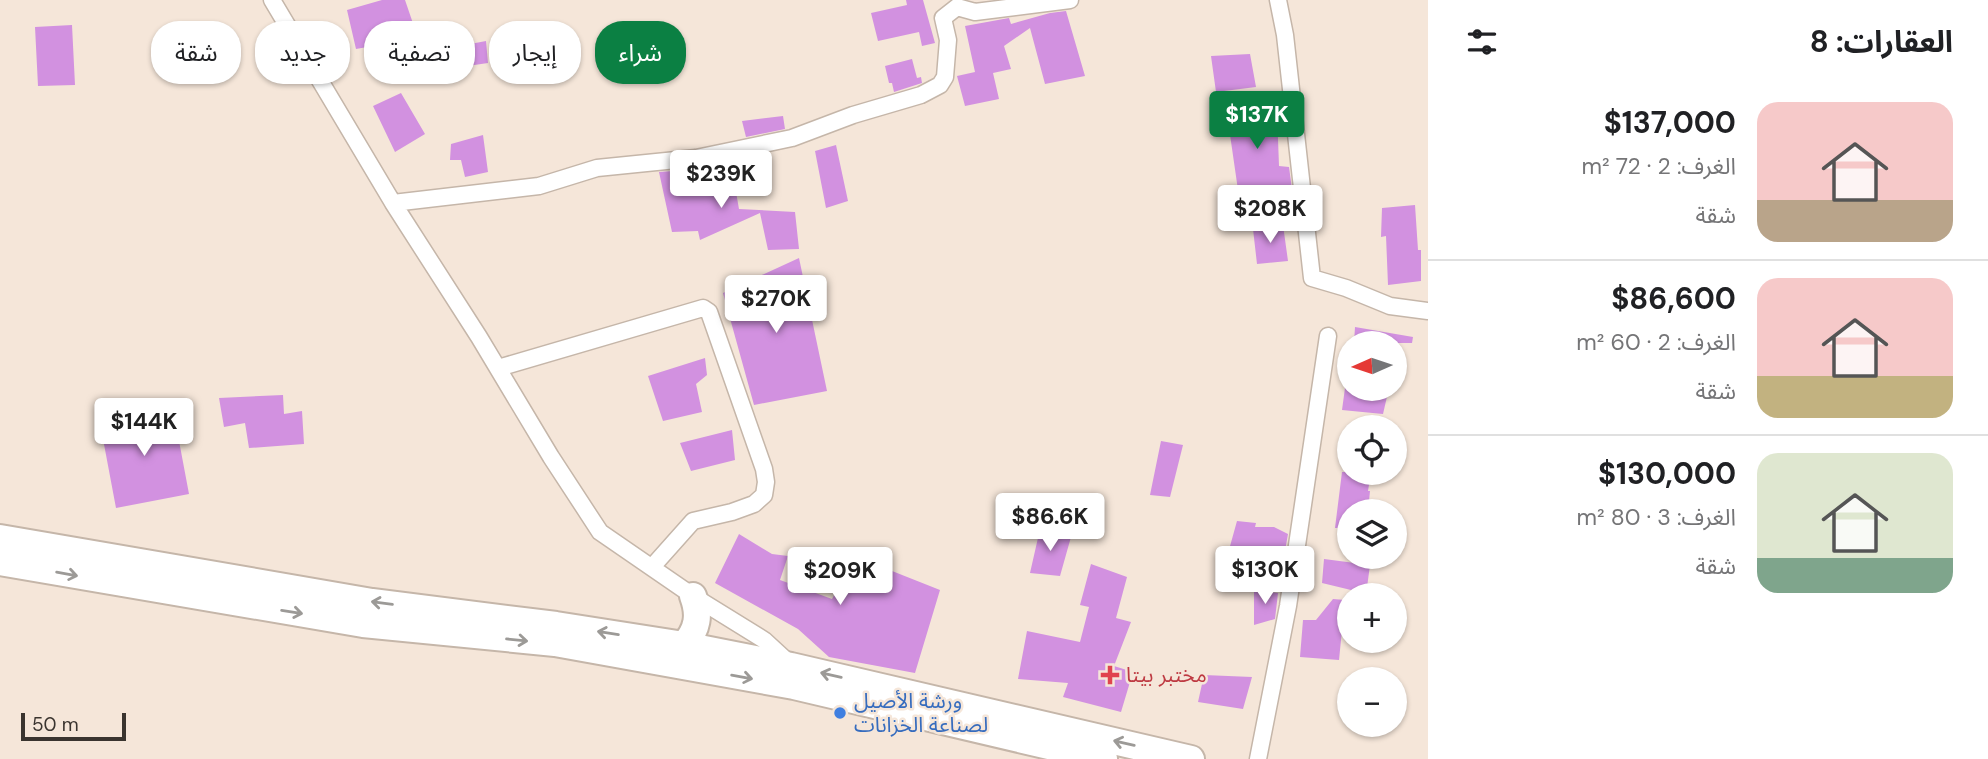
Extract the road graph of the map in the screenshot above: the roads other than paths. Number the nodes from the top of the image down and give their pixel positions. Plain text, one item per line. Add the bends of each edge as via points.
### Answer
1 (272, 0) edge
2 (1070, 0) edge
3 (1278, 0) edge
4 (393, 203) junction
5 (1428, 312) edge
6 (1328, 336) dead end
7 (498, 368) junction
8 (0, 538) edge
9 (0, 562) edge
10 (652, 567) junction
11 (693, 596) junction
12 (684, 645) junction
13 (793, 676) junction
14 (1104, 759) edge
15 (1191, 759) edge
16 (1258, 759) edge

1 - 4 street
2 - 4 street via 975,12 957,7 943,18 948,40 945,77 940,85 792,138 696,158 597,168 539,186
3 - 5 street via 1312,278 1390,306
4 - 7 street
6 - 16 street via 1288,606
7 - 10 street via 600,531
7 - 10 street via 694,309 709,312 764,469 764,495 732,512 693,520
12 -> 8 highway via 372,602
9 -> 13 highway via 363,624 555,643
10 - 11 street
11 - 12 highway via 698,622
11 - 13 street via 764,640
12 - 13 highway
13 - 14 highway
15 -> 13 highway

